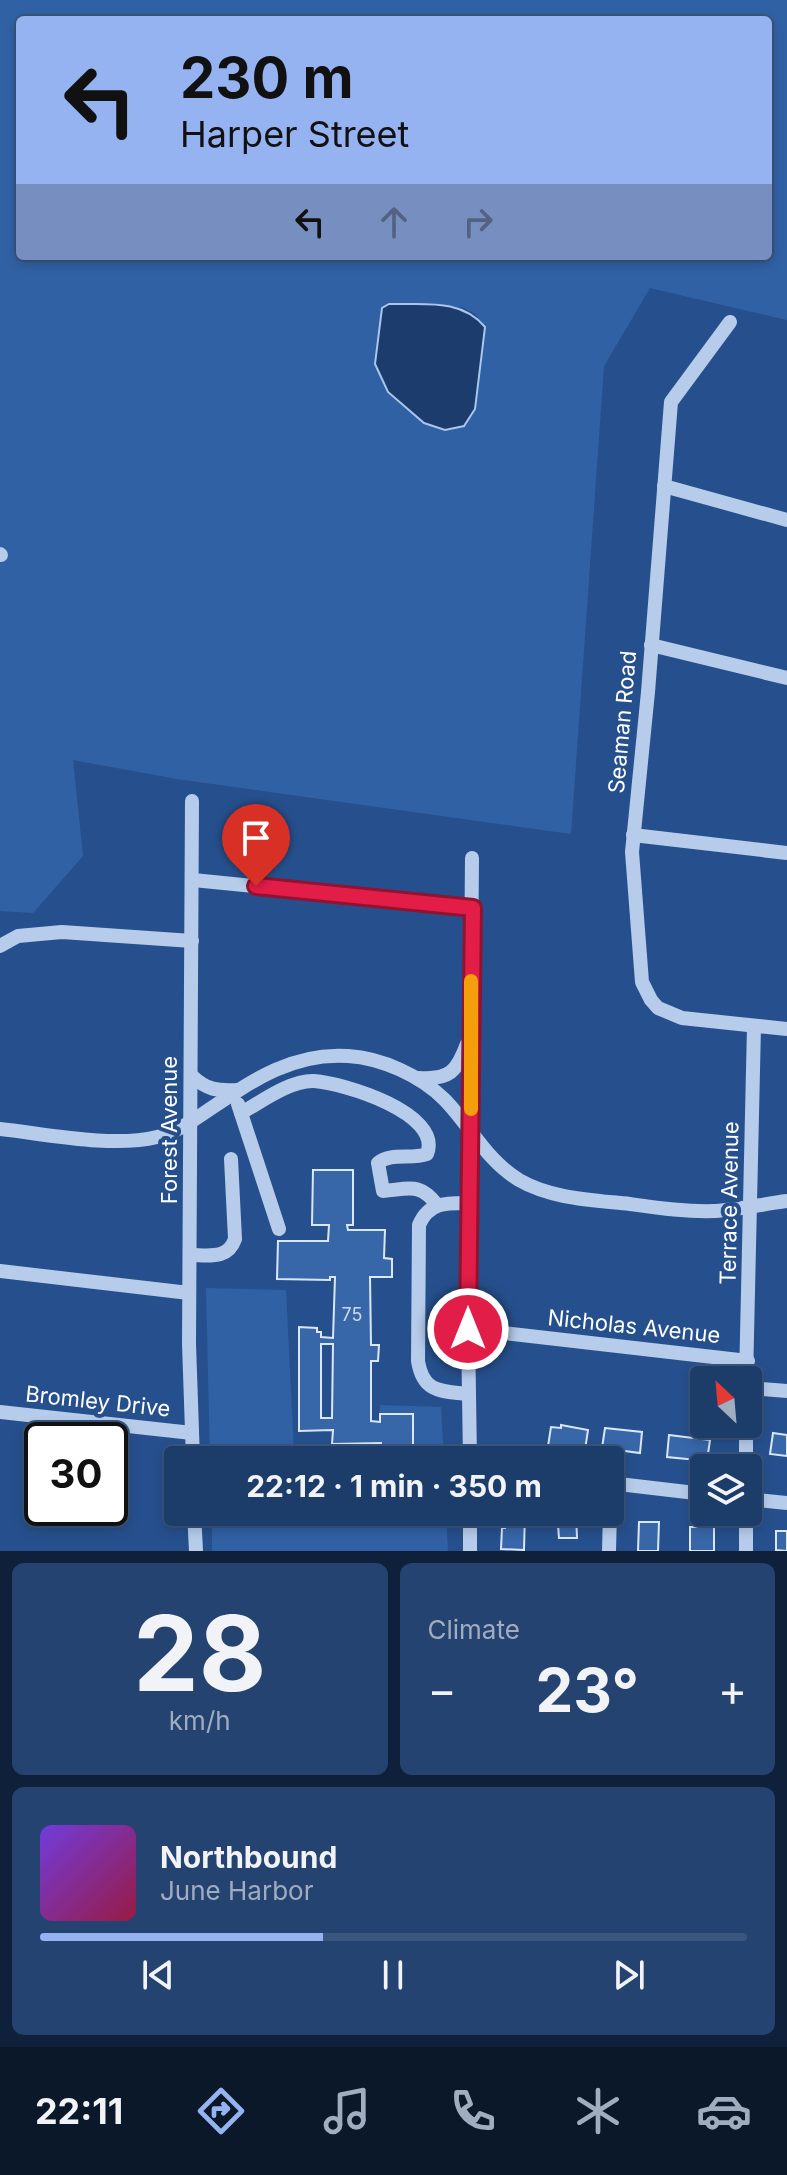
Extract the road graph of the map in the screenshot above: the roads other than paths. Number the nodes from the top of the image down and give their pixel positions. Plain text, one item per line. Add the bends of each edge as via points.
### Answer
1 (730, 322) dead end
2 (664, 486) junction
3 (787, 520) edge
4 (651, 645) junction
5 (787, 678) edge
6 (192, 801) dead end
7 (633, 835) junction
8 (787, 853) edge
9 (472, 858) dead end
10 (193, 880) junction
11 (473, 908) junction
12 (192, 941) junction
13 (0, 946) edge
14 (754, 1026) junction
15 (787, 1029) edge
16 (470, 1036) junction
17 (192, 1076) junction
18 (415, 1078) junction
19 (236, 1091) junction
20 (241, 1113) junction
21 (191, 1121) junction
22 (0, 1129) edge
23 (471, 1135) junction
24 (231, 1159) dead end
25 (787, 1201) edge
26 (469, 1203) junction
27 (437, 1205) junction
28 (751, 1207) junction
29 (279, 1229) dead end
30 (190, 1255) junction
31 (0, 1271) edge
32 (189, 1293) junction
33 (468, 1329) junction
34 (748, 1361) junction
35 (747, 1366) edge
36 (762, 1389) edge
37 (787, 1391) edge
38 (469, 1394) junction
39 (0, 1412) edge
40 (192, 1433) junction
41 (192, 1446) edge
42 (470, 1446) edge
43 (624, 1485) edge
44 (690, 1492) edge
45 (762, 1500) edge
46 (787, 1503) edge
47 (195, 1526) edge
48 (470, 1526) edge
49 (610, 1526) edge
50 (746, 1526) edge
51 (196, 1551) edge
52 (470, 1551) edge
53 (609, 1551) edge
54 (746, 1551) edge

1 - 2 street, Seaman Road via 671,402
2 - 3 street
2 - 4 street, Seaman Road
4 - 5 street
4 - 7 street, Seaman Road
6 - 10 street, Forest Avenue
7 - 8 street
7 - 14 street, Seaman Road via 640,976 651,1000 667,1014 682,1018
9 - 11 street
10 - 11 street
10 - 12 street, Forest Avenue
11 - 16 street
12 - 13 street via 62,932 18,936
12 - 17 street, Forest Avenue
14 - 15 street, Seaman Road
14 - 28 street, Terrace Avenue
16 - 18 street via 450,1074
16 - 23 street
17 - 19 street via 216,1091
17 - 21 street, Forest Avenue
18 - 19 street via 366,1059 312,1057 277,1067
18 - 23 street via 447,1102
19 - 20 street
19 - 21 street
20 - 27 street via 298,1083 346,1087 374,1096 417,1123 430,1146 418,1157 383,1158 378,1163 383,1191 417,1188
20 - 29 street
21 - 22 street via 158,1137 122,1142
21 - 30 street, Forest Avenue
23 - 26 street
23 - 28 street via 495,1163 538,1190 688,1211
24 - 30 street via 232,1247 217,1255
25 - 28 street
26 - 27 street
26 - 33 street
27 - 38 street via 419,1225 420,1373 438,1390
28 - 34 street, Terrace Avenue
30 - 32 street, Forest Avenue
31 - 32 street
32 - 40 street, Forest Avenue
33 - 34 street, Nicholas Avenue
33 - 38 street
34 - 35 street, Terrace Avenue
36 - 37 street
38 - 42 street
39 - 40 street, Bromley Drive
40 - 41 street, Forest Avenue
43 - 44 street
45 - 46 street
47 - 51 street
48 - 52 street
49 - 53 street
50 - 54 street

